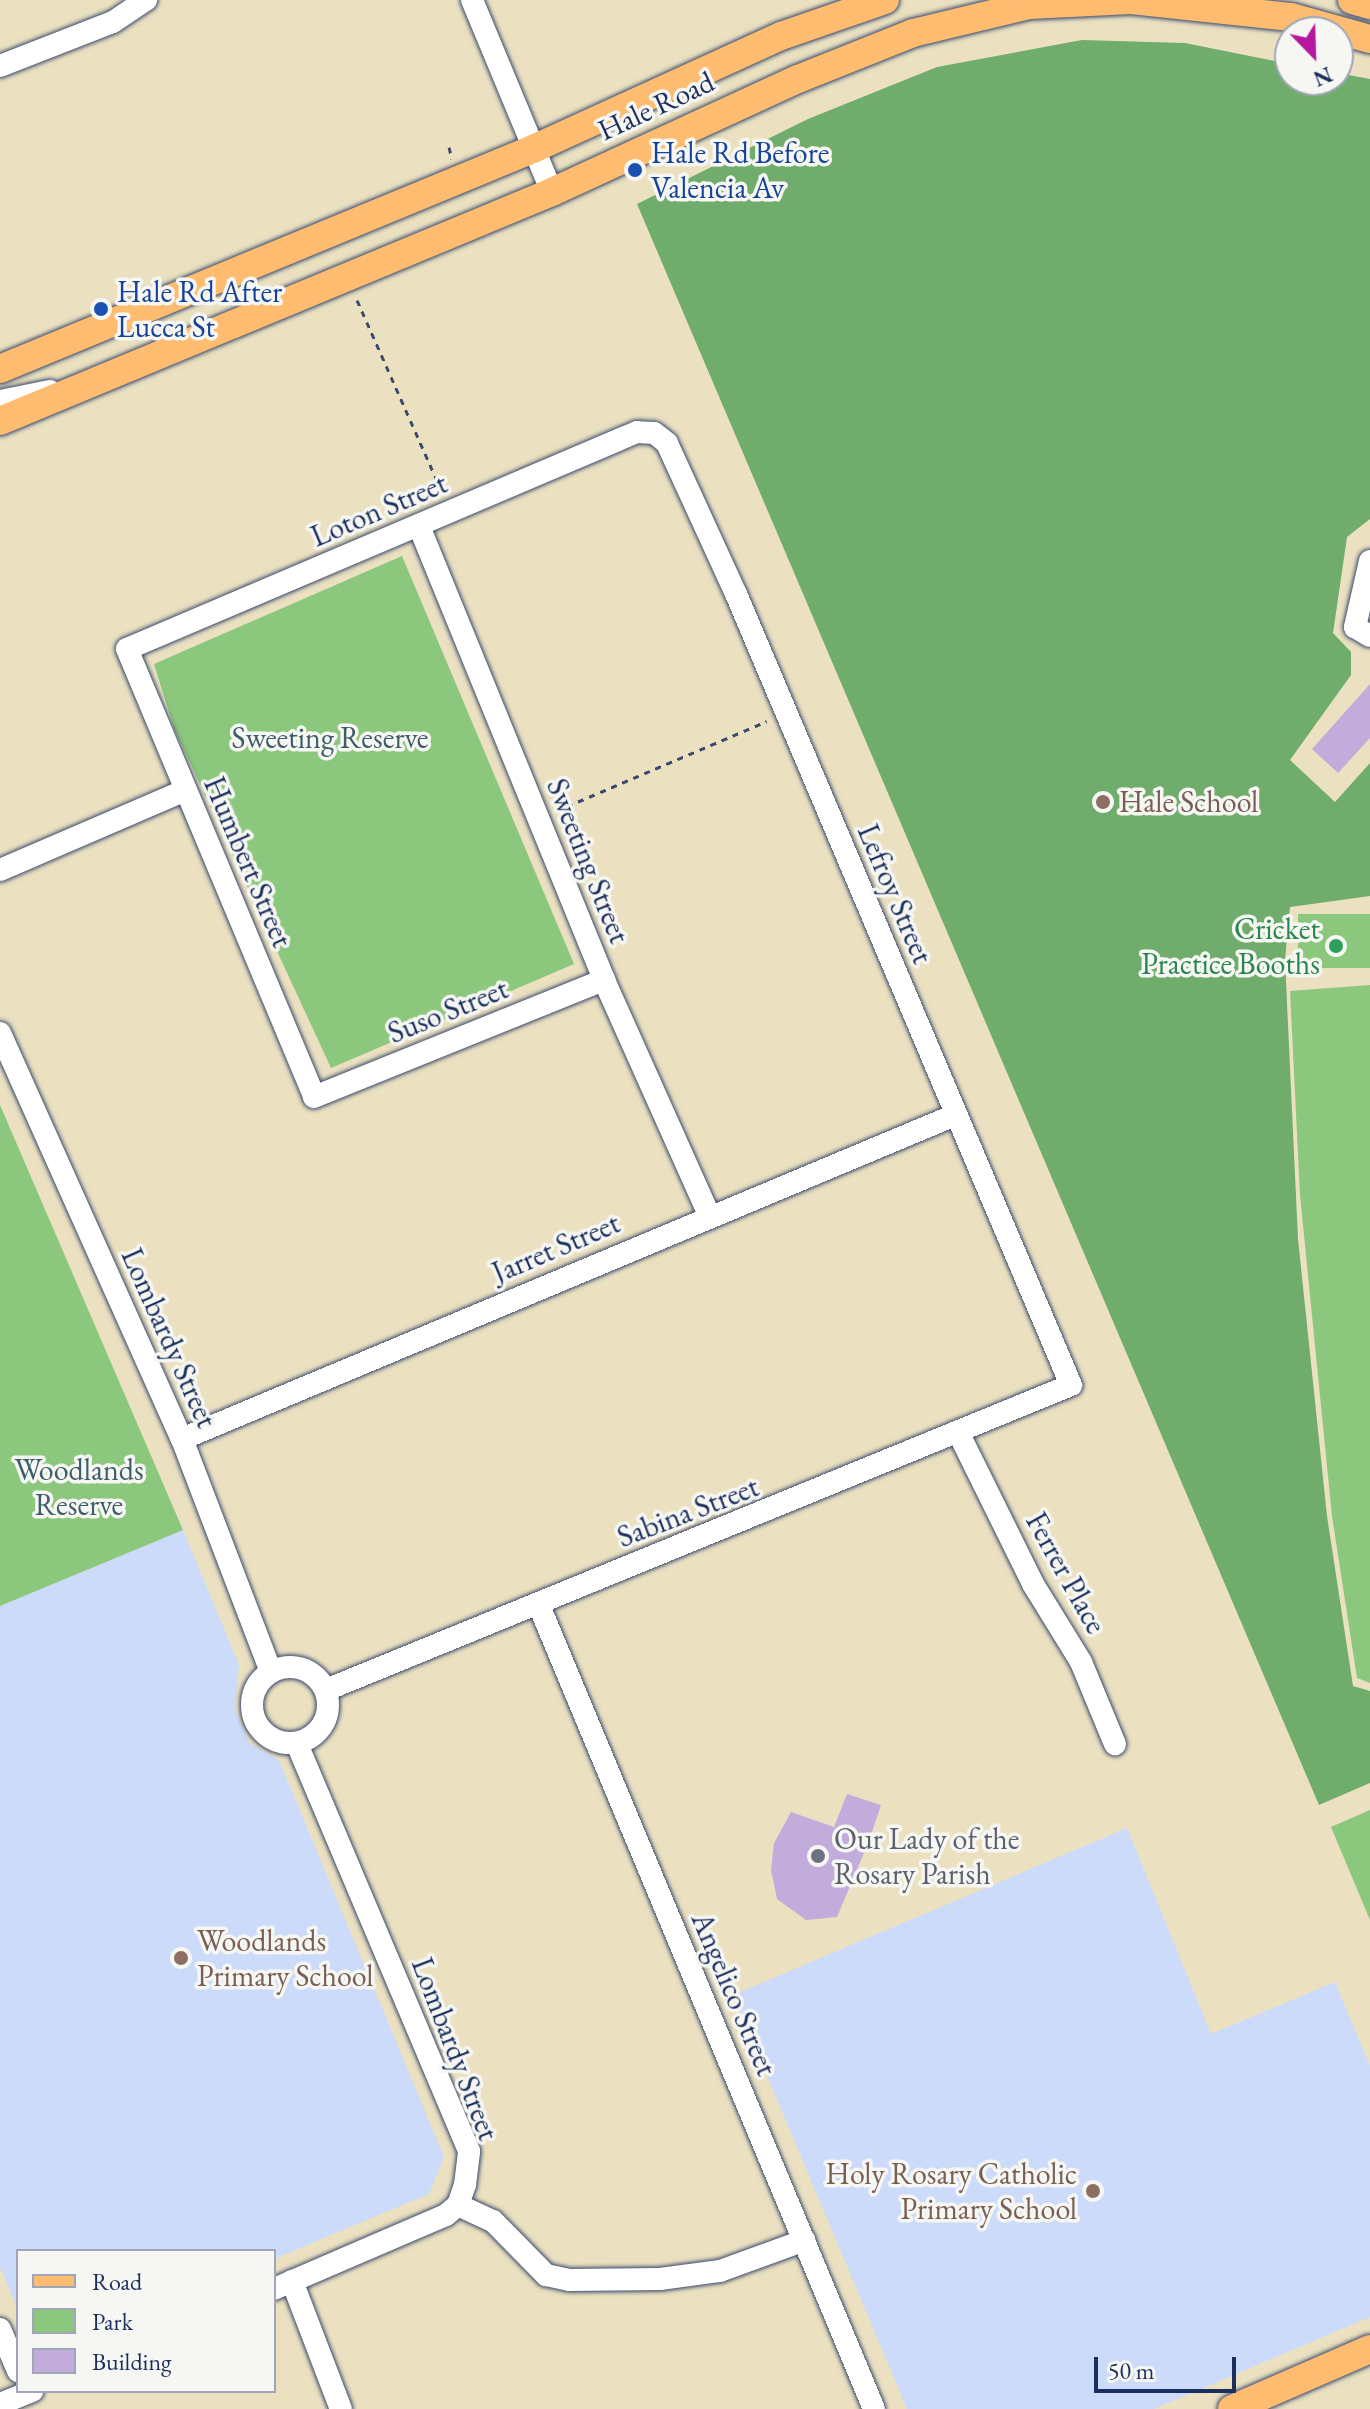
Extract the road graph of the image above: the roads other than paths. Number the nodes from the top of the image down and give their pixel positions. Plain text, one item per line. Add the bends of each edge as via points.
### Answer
1 (146, 0) edge
2 (472, 0) edge
3 (885, 0) edge
4 (1352, 0) edge
5 (1370, 5) edge
6 (1293, 8) edge
7 (1370, 39) edge
8 (0, 66) edge
9 (533, 149) junction
10 (552, 192) junction
11 (0, 369) edge
12 (90, 382) junction
13 (0, 401) edge
14 (0, 421) edge
15 (654, 433) joint
16 (419, 526) junction
17 (1370, 561) edge
18 (1370, 636) edge
19 (127, 649) joint
20 (186, 790) junction
21 (0, 870) edge
22 (604, 980) junction
23 (0, 1033) edge
24 (314, 1097) joint
25 (955, 1115) junction
26 (709, 1215) junction
27 (1071, 1385) joint
28 (959, 1434) junction
29 (182, 1439) junction
30 (538, 1603) junction
31 (271, 1672) junction
32 (326, 1690) junction
33 (297, 1743) junction
34 (1115, 1744) dead end
35 (458, 2205) junction
36 (805, 2240) junction
37 (283, 2285) edge
38 (0, 2329) edge
39 (1368, 2362) edge
40 (16, 2366) edge
41 (27, 2393) edge
42 (0, 2404) edge
43 (341, 2409) edge
44 (874, 2409) edge
45 (1232, 2409) edge
46 (1278, 2409) edge

1 - 8 street via 113,22
2 - 9 street
3 - 9 main road, Hale Road via 781,36
4 - 5 main road
6 - 7 main road, Hale Road
6 - 10 main road, Hale Road via 1131,0 1016,8 913,33 798,79
9 - 10 street
9 - 11 main road, Hale Road
10 - 12 main road, Hale Road
12 - 13 street
12 - 14 main road, Hale Road
15 - 16 street, Loton Street via 637,432
15 - 25 street, Lefroy Street via 667,443 786,712
16 - 19 street, Loton Street
16 - 22 street, Sweeting Street
17 - 18 street via 1355,627
19 - 20 street, Humbert Street
20 - 21 street
20 - 24 street, Humbert Street
22 - 24 street, Suso Street
22 - 26 street, Sweeting Street
23 - 29 street, Lombardy Street
25 - 26 street, Jarret Street
25 - 27 street, Lefroy Street
26 - 29 street, Jarret Street
27 - 28 street, Sabina Street
28 - 30 street, Sabina Street
28 - 34 street, Ferrer Place via 1033,1584 1081,1662
29 - 31 street, Lombardy Street
30 - 32 street, Sabina Street
30 - 36 street, Angelico Street
31 - 32 street via 300,1668
31 - 33 street via 253,1696 254,1720 272,1739
32 - 33 street via 323,1725
33 - 35 street, Lombardy Street via 469,2151
35 - 36 street via 493,2221 546,2275 569,2280 660,2279 720,2271
35 - 37 street via 446,2215
36 - 44 street, Angelico Street
37 - 43 street
38 - 40 street
39 - 45 main road
39 - 46 main road
41 - 42 street

